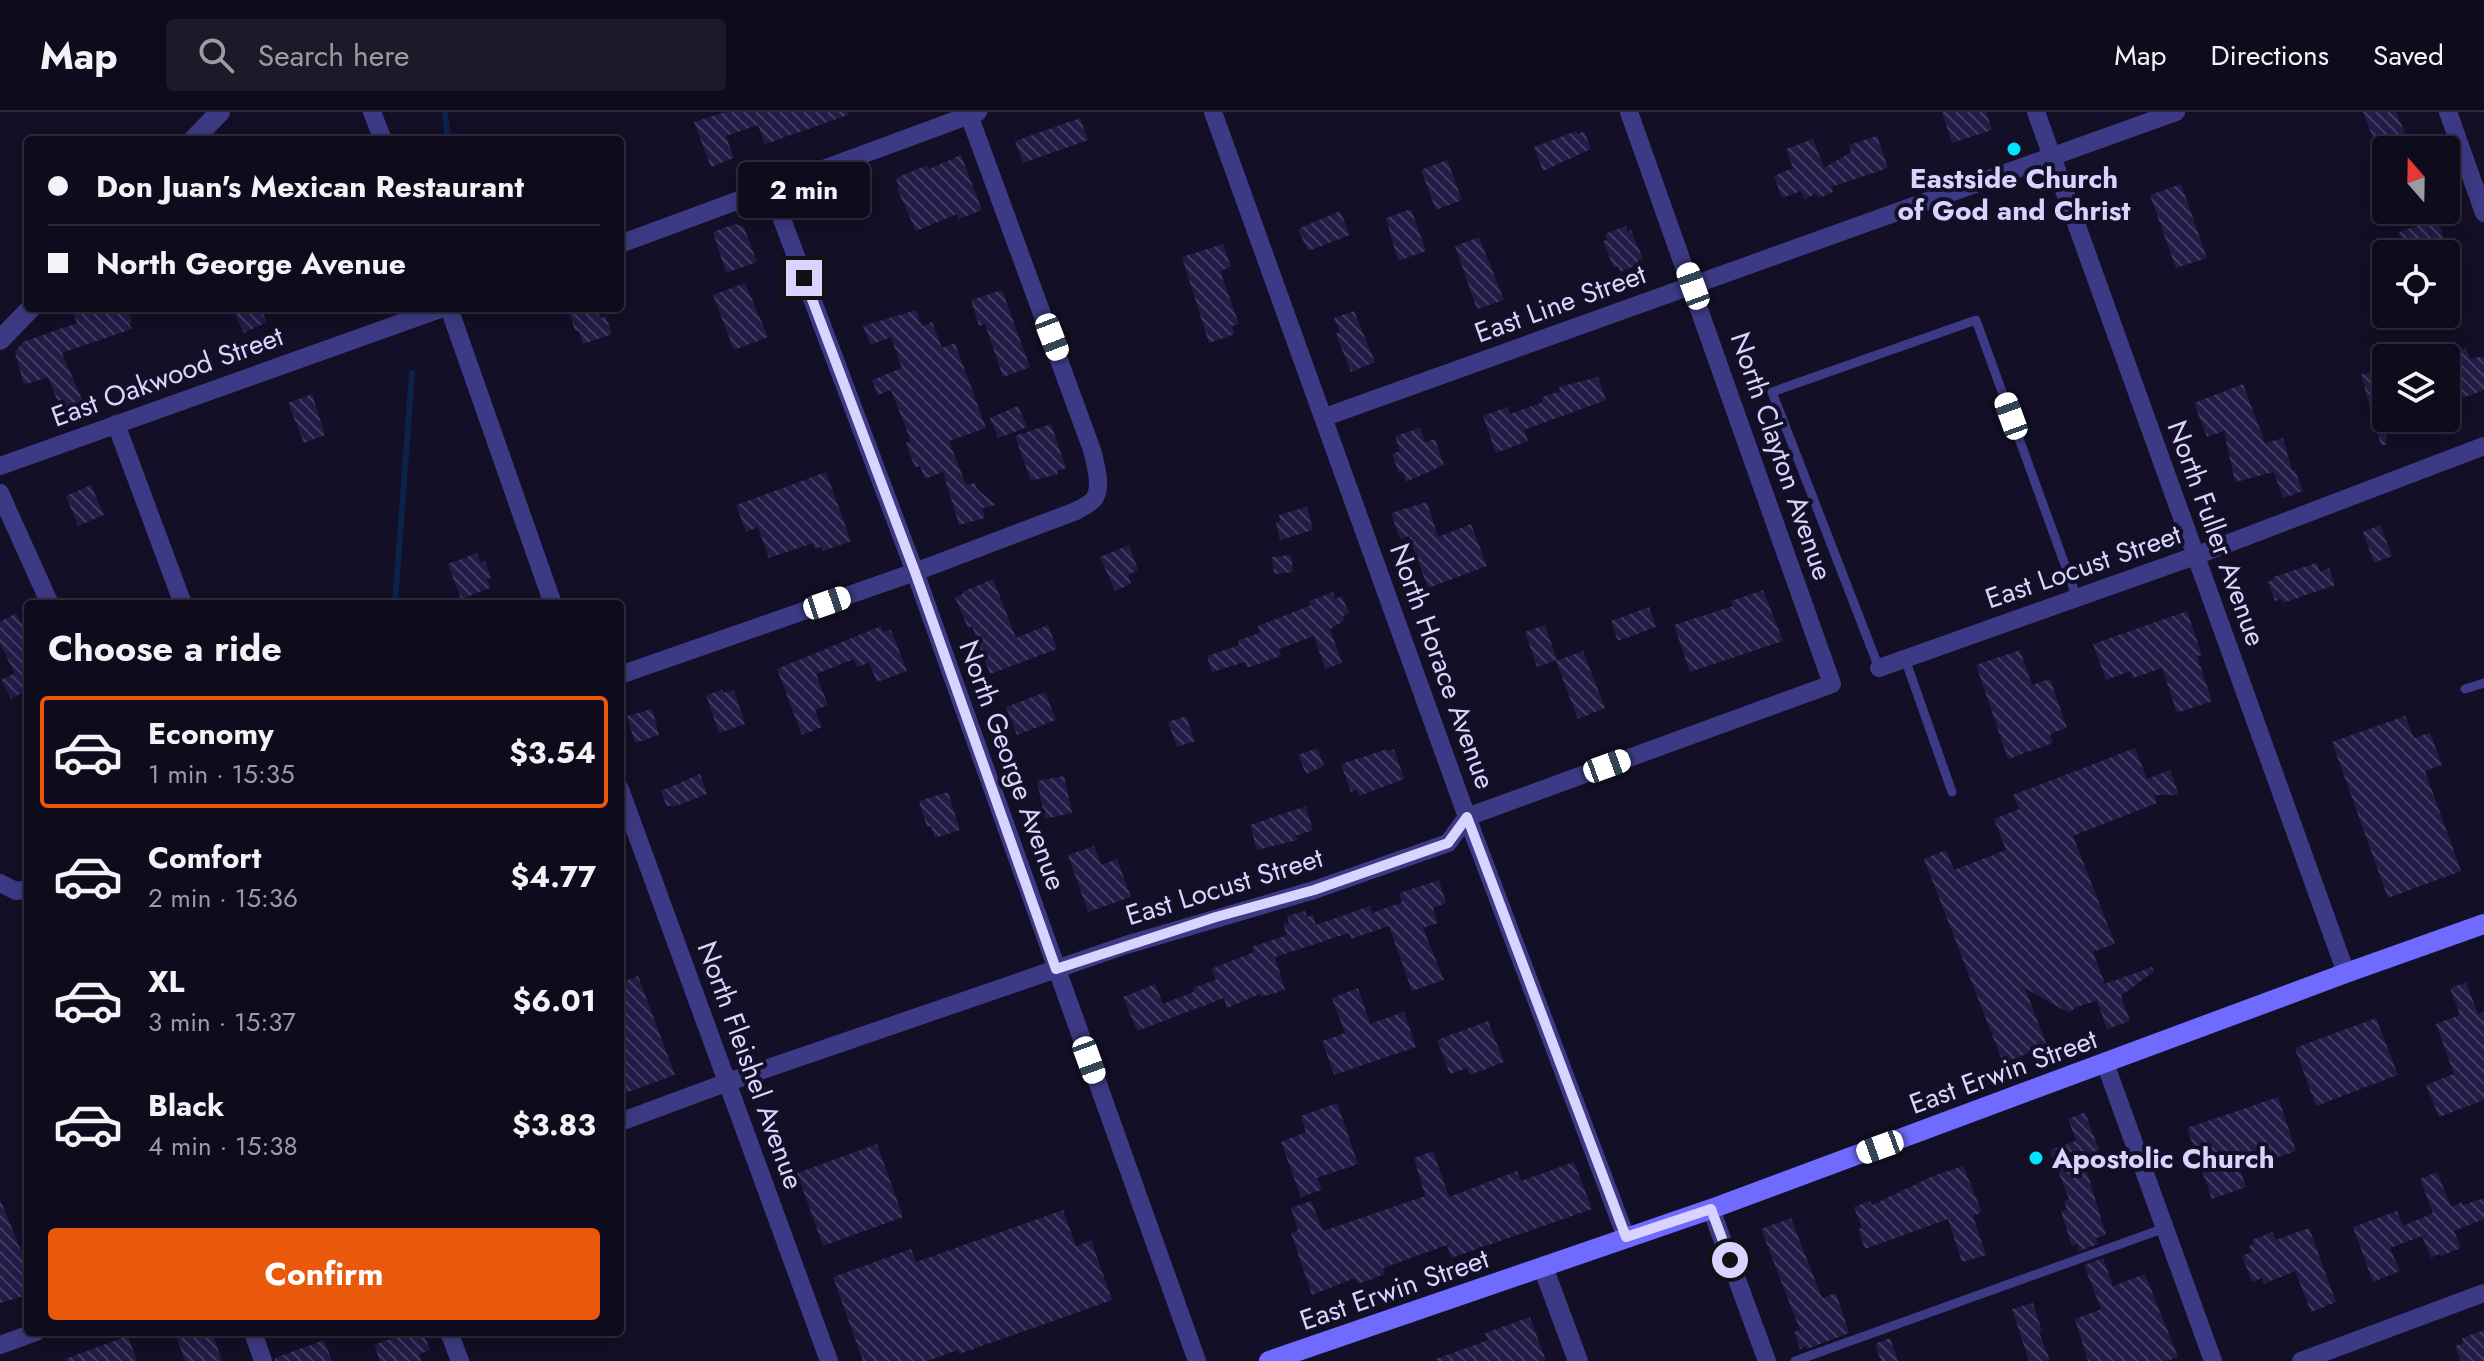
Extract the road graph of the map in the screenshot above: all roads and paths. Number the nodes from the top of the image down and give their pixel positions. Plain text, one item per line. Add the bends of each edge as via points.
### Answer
1 (220, 112) edge
2 (372, 112) edge
3 (1213, 112) edge
4 (1629, 112) edge
5 (2036, 112) edge
6 (2176, 112) edge
7 (2448, 112) edge
8 (973, 114) edge
9 (197, 136) edge
10 (381, 136) edge
11 (2053, 158) junction
12 (771, 190) junction
13 (2484, 213) edge
14 (624, 243) edge
15 (1693, 286) junction
16 (27, 312) edge
17 (432, 312) edge
18 (450, 312) edge
19 (0, 340) edge
20 (1325, 417) junction
21 (116, 424) junction
22 (2484, 446) edge
23 (0, 466) edge
24 (0, 493) edge
25 (2195, 556) junction
26 (915, 572) junction
27 (2077, 598) junction
28 (48, 600) edge
29 (182, 600) edge
30 (552, 600) edge
31 (1905, 659) junction
32 (1879, 668) joint
33 (624, 674) edge
34 (2484, 683) edge
35 (1832, 684) joint
36 (2465, 689) dead end
37 (1952, 792) dead end
38 (624, 800) edge
39 (1467, 817) junction
40 (0, 883) edge
41 (24, 890) edge
42 (2484, 924) edge
43 (1056, 969) junction
44 (2346, 973) junction
45 (2105, 1063) junction
46 (728, 1082) junction
47 (624, 1121) edge
48 (1711, 1209) junction
49 (2165, 1228) junction
50 (1626, 1237) junction
51 (1543, 1267) junction
52 (2484, 1293) edge
53 (25, 1336) edge
54 (254, 1336) edge
55 (451, 1336) edge
56 (0, 1345) edge
57 (263, 1361) edge
58 (460, 1361) edge
59 (829, 1361) edge
60 (1197, 1361) edge
61 (1269, 1361) edge
62 (1578, 1361) edge
63 (1767, 1361) edge
64 (1795, 1361) edge
65 (2213, 1361) edge
66 (2301, 1361) edge

1 - 9 street
2 - 10 street
3 - 20 street, North Horace Avenue
4 - 15 street, North Clayton Avenue
5 - 11 street, North Fuller Avenue
6 - 11 street, East Line Street
7 - 13 street
8 - 12 street
8 - 26 street via 1092,450 1098,491 1076,511
11 - 15 street, East Line Street
11 - 25 street, North Fuller Avenue
12 - 14 street
12 - 26 street, North George Avenue
15 - 20 street, East Line Street
15 - 35 street, North Clayton Avenue
16 - 19 street
17 - 21 street, East Oakwood Street
18 - 30 street
20 - 39 street, North Horace Avenue
21 - 23 street, East Oakwood Street
21 - 29 street
22 - 25 street, East Locust Street
24 - 28 street
25 - 27 street, East Locust Street
25 - 44 street, North Fuller Avenue
26 - 33 street
26 - 43 street, North George Avenue
27 - 31 street, East Locust Street
27 - 32 lane via 1976,320 1772,392
31 - 32 street, East Locust Street
31 - 37 lane
34 - 36 lane
35 - 39 street, East Locust Street
38 - 46 street, North Fleishel Avenue
39 - 43 street, East Locust Street via 1448,843
39 - 50 street, North Horace Avenue
40 - 41 street
42 - 44 main road, East Erwin Street
43 - 46 street, East Locust Street
43 - 60 street, North George Avenue
44 - 45 main road, East Erwin Street
45 - 48 main road, East Erwin Street
45 - 49 street
46 - 47 street, East Locust Street
46 - 59 street, North Fleishel Avenue
48 - 50 main road, East Erwin Street
48 - 63 street
49 - 64 lane
49 - 65 street
50 - 51 main road, East Erwin Street
51 - 61 main road, East Erwin Street
51 - 62 street
52 - 66 street
53 - 56 street
54 - 57 street
55 - 58 street

